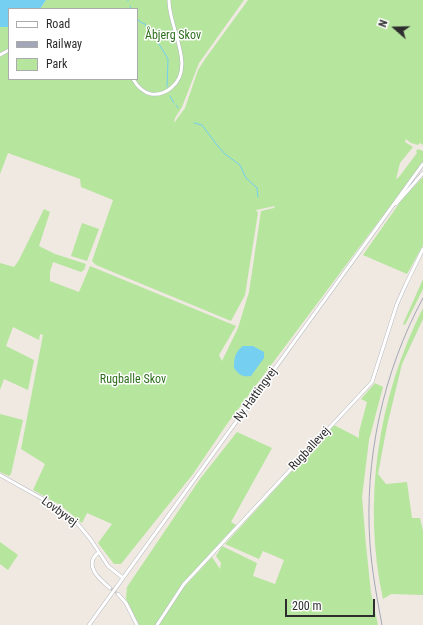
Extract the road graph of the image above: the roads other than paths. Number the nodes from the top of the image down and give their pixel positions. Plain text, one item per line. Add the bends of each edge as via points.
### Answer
1 (170, 0) edge
2 (133, 80) edge
3 (423, 164) edge
4 (423, 173) edge
5 (389, 211) junction
6 (423, 249) edge
7 (0, 475) edge
8 (98, 553) junction
9 (123, 578) junction
10 (110, 588) tunnel mouth
11 (118, 594) tunnel mouth
12 (89, 625) edge
13 (137, 625) edge
14 (157, 625) edge

1 - 2 street via 173,26 183,64 181,73 174,87 158,94 143,92
3 - 5 street, Ny Hattingvej
4 - 5 street
5 - 9 street, Ny Hattingvej
6 - 14 street, Rugballevej via 397,304 372,382 184,584
7 - 8 street, Lovbyvej via 50,503 77,523
8 - 9 street, Lovbyvej via 108,566
8 - 10 street via 92,560 92,565
9 - 12 street, Ny Hattingvej
11 - 13 street via 126,603

